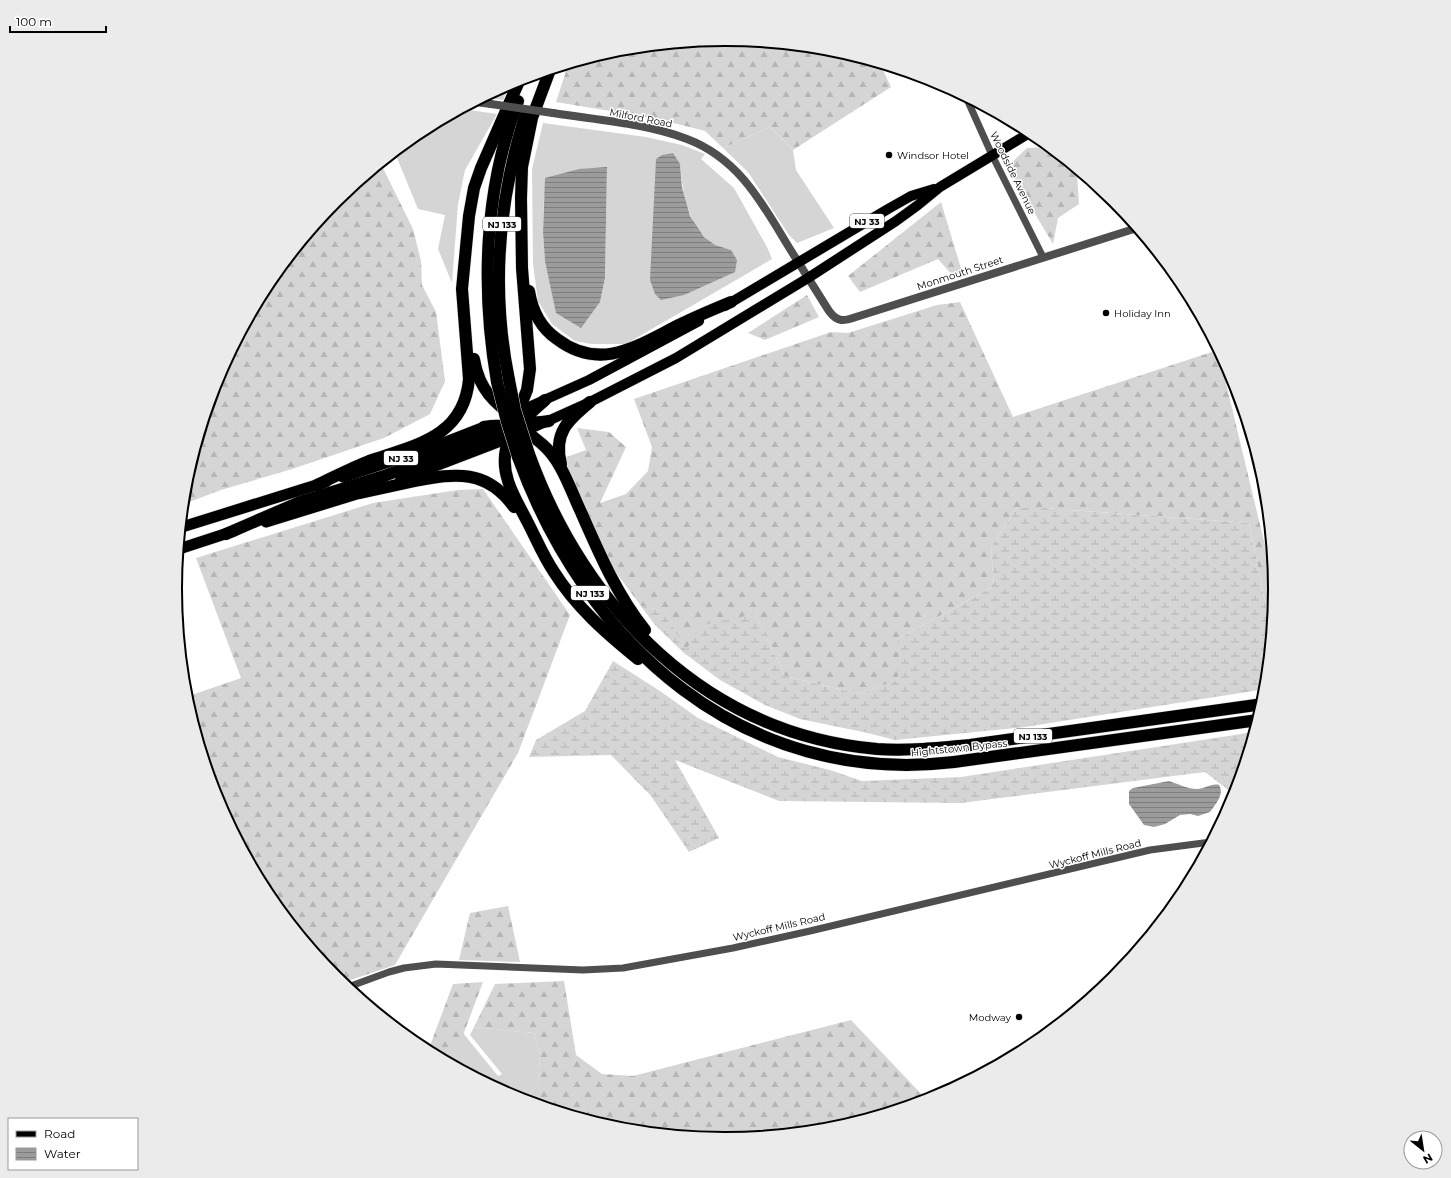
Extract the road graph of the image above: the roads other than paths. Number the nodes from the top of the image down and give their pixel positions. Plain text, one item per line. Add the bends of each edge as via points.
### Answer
1 (548, 76) edge
2 (538, 80) edge
3 (524, 85) edge
4 (516, 88) edge
5 (483, 103) edge
6 (969, 104) edge
7 (1024, 136) edge
8 (992, 155) junction
9 (940, 187) junction
10 (521, 198) junction
11 (1132, 229) edge
12 (466, 256) junction
13 (1043, 257) junction
14 (798, 262) junction
15 (808, 278) junction
16 (731, 302) junction
17 (503, 381) junction
18 (545, 400) joint
19 (590, 402) junction
20 (518, 421) junction
21 (548, 421) joint
22 (484, 427) joint
23 (510, 438) junction
24 (524, 455) junction
25 (563, 472) junction
26 (317, 485) junction
27 (360, 492) junction
28 (186, 526) edge
29 (226, 534) junction
30 (185, 547) edge
31 (540, 548) junction
32 (700, 686) junction
33 (699, 702) junction
34 (1256, 705) edge
35 (1252, 721) edge
36 (1206, 843) edge
37 (354, 985) edge

1 - 10 highway via 529,131 522,167
2 - 17 highway, Hightstown Bypass / NJ 133 via 513,158 501,230 499,281
3 - 17 highway, Hightstown Bypass / NJ 133 via 506,136 496,180 490,227 487,270 490,340
4 - 12 highway via 477,179 469,216
5 - 14 street, Milford Road, bridge via 659,130 706,148 731,166 752,189
6 - 8 street, Woodside Avenue
7 - 8 main road, NJ 33
8 - 9 main road, NJ 33
8 - 13 street, Woodside Avenue
9 - 14 main road, NJ 33 via 911,196
9 - 15 main road, NJ 33 via 896,221
10 - 16 highway via 531,301 544,327 567,346 591,354 623,352
10 - 20 highway via 522,282 530,369
11 - 13 street, Monmouth Street
12 - 20 highway via 469,322 477,373 489,395
12 - 26 highway via 462,289 469,379 467,394 460,412 446,429 428,440 367,462
13 - 15 street, Monmouth Street via 846,320 834,316
14 - 15 street, Milford Road
14 - 16 main road, NJ 33
15 - 19 main road, NJ 33 via 676,358
16 - 18 main road, NJ 33 via 630,359
17 - 24 highway, Hightstown Bypass / NJ 133, bridge via 507,422
18 - 20 highway
19 - 21 main road, NJ 33
19 - 25 highway via 569,420 560,435 558,454
20 - 21 highway
20 - 22 highway
20 - 23 highway
20 - 25 highway via 547,448
20 - 29 highway via 494,434 405,468 300,502
22 - 26 highway, NJ 33 via 390,462
23 - 27 main road, NJ 33 via 441,465
23 - 31 highway via 505,458 508,482
24 - 32 highway, Hightstown Bypass / NJ 133 via 565,533 606,595 651,646
24 - 33 highway, Hightstown Bypass / NJ 133 via 534,497 565,556 589,592 612,622 642,654
25 - 32 highway via 600,555 632,612 653,640
26 - 28 highway, NJ 33
27 - 29 highway, NJ 33
27 - 31 highway via 443,476 464,475 476,478 494,486 508,499
29 - 30 highway, NJ 33
31 - 33 highway via 566,590 596,624 669,686
32 - 34 highway, Hightstown Bypass / NJ 133 via 740,710 794,732 843,744 901,750 970,745
33 - 35 highway, Hightstown Bypass / NJ 133 via 750,731 794,748 838,759 896,766 954,762
36 - 37 street, Wyckoff Mills Road via 1150,850 810,931 623,968 583,970 431,964 388,972

